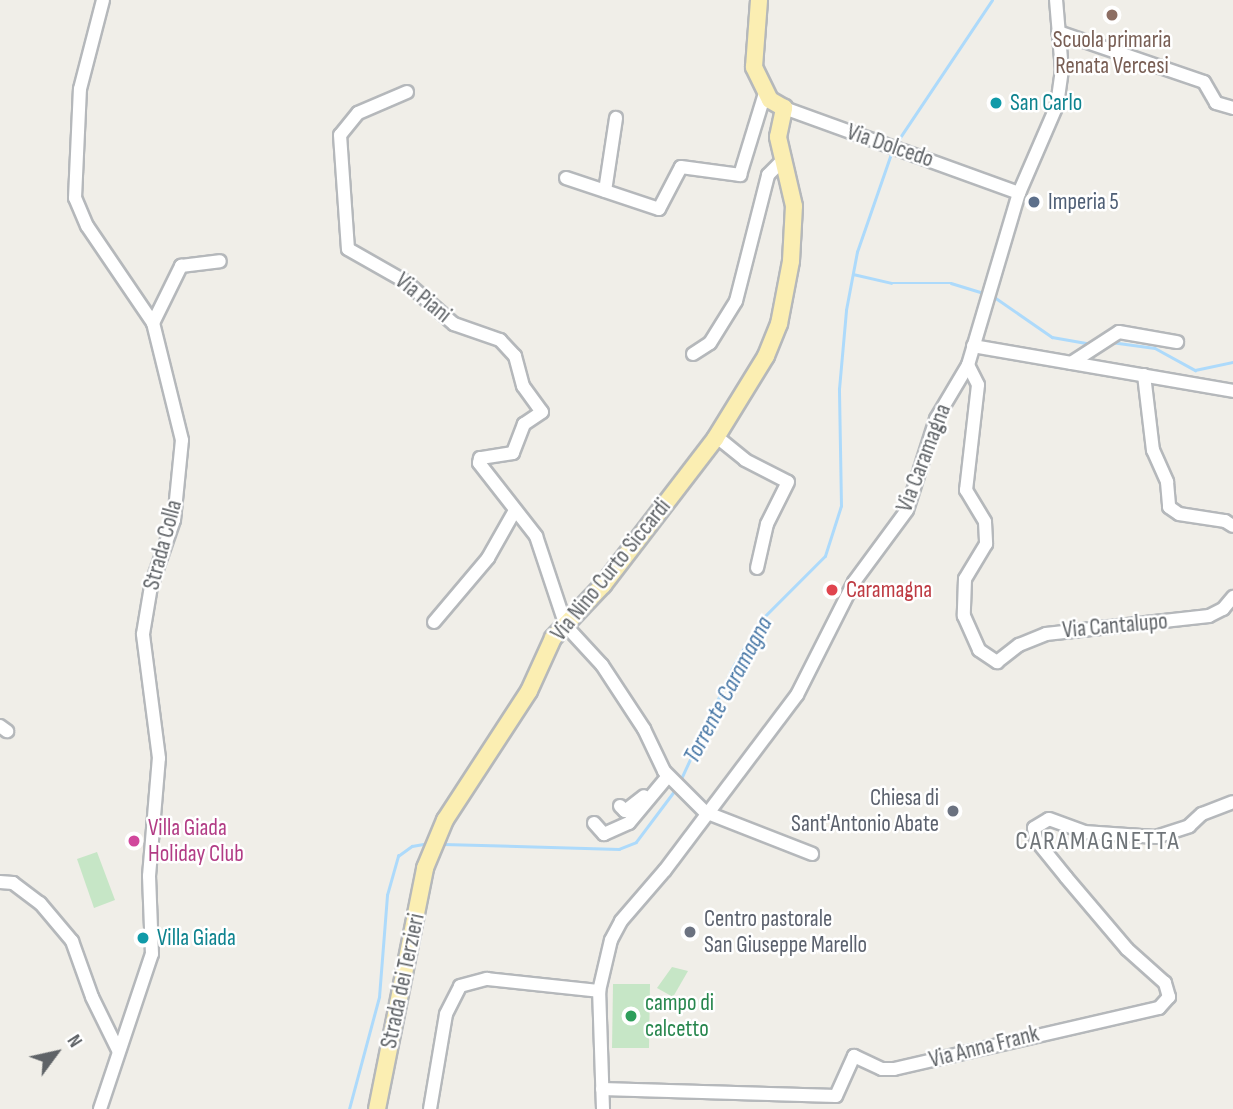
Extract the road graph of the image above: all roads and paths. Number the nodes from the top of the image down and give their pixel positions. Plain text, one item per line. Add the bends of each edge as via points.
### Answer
1 (103, 0) edge
2 (759, 0) edge
3 (1056, 0) edge
4 (1058, 32) junction
5 (407, 92) dead end
6 (765, 93) junction
7 (784, 108) junction
8 (1233, 108) edge
9 (616, 118) dead end
10 (782, 161) junction
11 (566, 178) dead end
12 (605, 191) junction
13 (1019, 193) junction
14 (220, 261) dead end
15 (153, 323) junction
16 (1177, 342) dead end
17 (973, 346) junction
18 (693, 354) dead end
19 (1071, 363) junction
20 (968, 365) junction
21 (1144, 375) junction
22 (1233, 391) edge
23 (717, 437) junction
24 (514, 512) junction
25 (1233, 526) edge
26 (757, 568) dead end
27 (1233, 597) edge
28 (433, 622) dead end
29 (566, 626) junction
30 (666, 773) junction
31 (1233, 802) edge
32 (620, 806) dead end
33 (705, 812) junction
34 (594, 823) dead end
35 (430, 854) joint
36 (812, 854) dead end
37 (0, 882) edge
38 (599, 991) junction
39 (118, 1050) junction
40 (602, 1089) junction
41 (100, 1109) edge
42 (377, 1109) edge
43 (430, 1109) edge
44 (603, 1109) edge

1 - 15 street, Strada Colla via 80,89 75,198 87,226
2 - 6 main road via 754,67
3 - 4 street, Via Caramagna
4 - 8 street via 1204,82 1216,103
4 - 13 street, Via Caramagna via 1062,71 1057,106
5 - 24 street, Via Piani via 358,113 340,135 348,249 406,282 454,324 500,340 515,356 523,386 542,412 524,425 513,453 480,458 479,463
6 - 7 main road, Via Dolcedo
6 - 12 street via 740,175 681,167 659,209
7 - 10 main road, Via Nino Curto Siccardi via 778,137
7 - 13 street, Via Dolcedo
9 - 12 street
10 - 18 street via 768,175 736,301 710,343
10 - 23 main road, Via Nino Curto Siccardi via 794,206 785,303 766,356
11 - 12 street
13 - 17 street, Via Caramagna
14 - 15 street via 181,266
15 - 39 street, Strada Colla via 182,440 174,520 151,586 143,634 159,758 149,886 152,954
16 - 19 street via 1119,332
17 - 19 street
17 - 20 street, Via Caramagna
19 - 21 street
20 - 27 street, Via Cantalupo via 978,387 966,490 985,522 986,544 965,579 964,616 975,645 997,662 1018,645 1046,634 1209,616 1223,610
20 - 33 street, Via Caramagna via 936,418 902,519 854,582 797,695 752,758
21 - 22 street
21 - 25 street via 1153,450 1167,482 1169,507 1179,514
23 - 26 street via 745,460 788,482 767,524
23 - 29 main road, Via Nino Curto Siccardi
24 - 28 street via 488,558
24 - 29 street, Via Piani via 536,536
29 - 30 street, Via Piani via 602,665 644,729
29 - 35 main road, Via Nino Curto Siccardi via 547,648 529,691
30 - 32 street via 642,799 625,810
30 - 33 street, Via Piani
30 - 34 street via 629,823 604,834
31 - 40 street, Via Anna Frank via 1202,814 1189,826 1156,837 1084,832 1049,819 1034,828 1036,840 1066,877 1127,949 1165,984 1169,997 1162,1006 894,1069 882,1069 855,1056 836,1096 667,1087
33 - 36 street
33 - 38 street, Via Caramagna via 611,940
35 - 42 main road, Strada dei Terzieri
37 - 39 street via 13,883 40,903 72,941
38 - 40 street
38 - 43 street via 487,979 460,986 446,1014
39 - 41 street, Strada Colla
40 - 44 street

